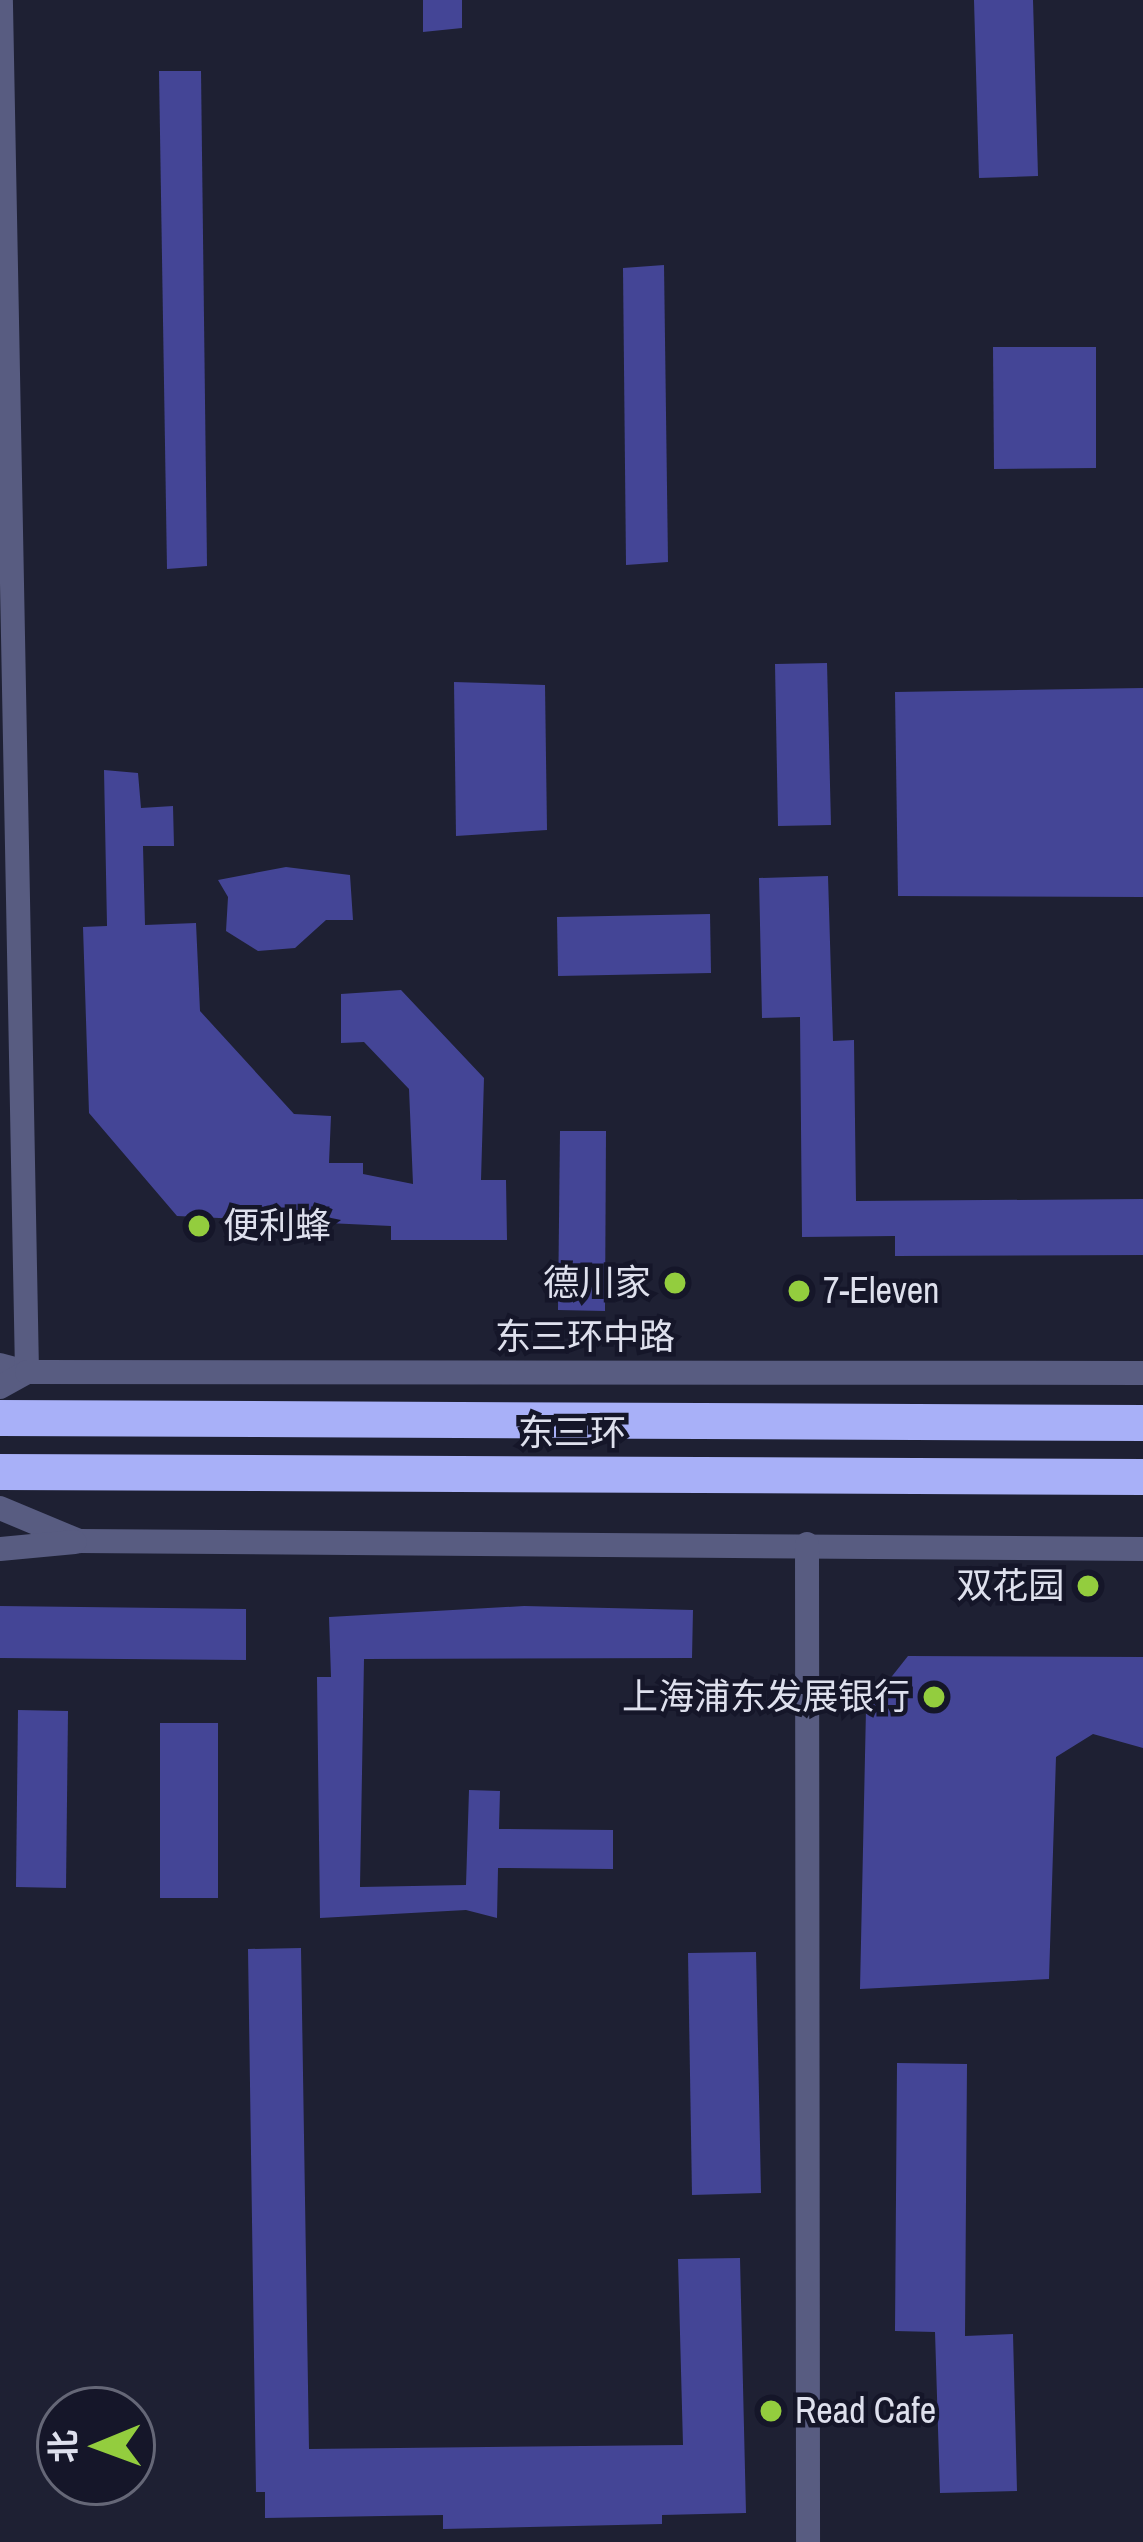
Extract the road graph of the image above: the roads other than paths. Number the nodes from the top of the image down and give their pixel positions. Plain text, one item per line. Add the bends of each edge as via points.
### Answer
1 (1, 0) edge
2 (0, 1365) edge
3 (27, 1372) junction
4 (1143, 1373) edge
5 (0, 1387) edge
6 (0, 1418) edge
7 (1143, 1424) edge
8 (0, 1472) edge
9 (1143, 1477) edge
10 (0, 1508) edge
11 (79, 1541) junction
12 (807, 1544) junction
13 (0, 1549) edge
14 (1143, 1549) edge
15 (808, 2542) edge

1 - 3 street
2 - 3 street, 东三环中路
3 - 4 street, 东三环中路
3 - 5 street, 东三环中路
6 - 7 highway, 东三环
8 - 9 highway, 东三环
10 - 11 street
11 - 12 street
11 - 13 street
12 - 14 street
12 - 15 street

